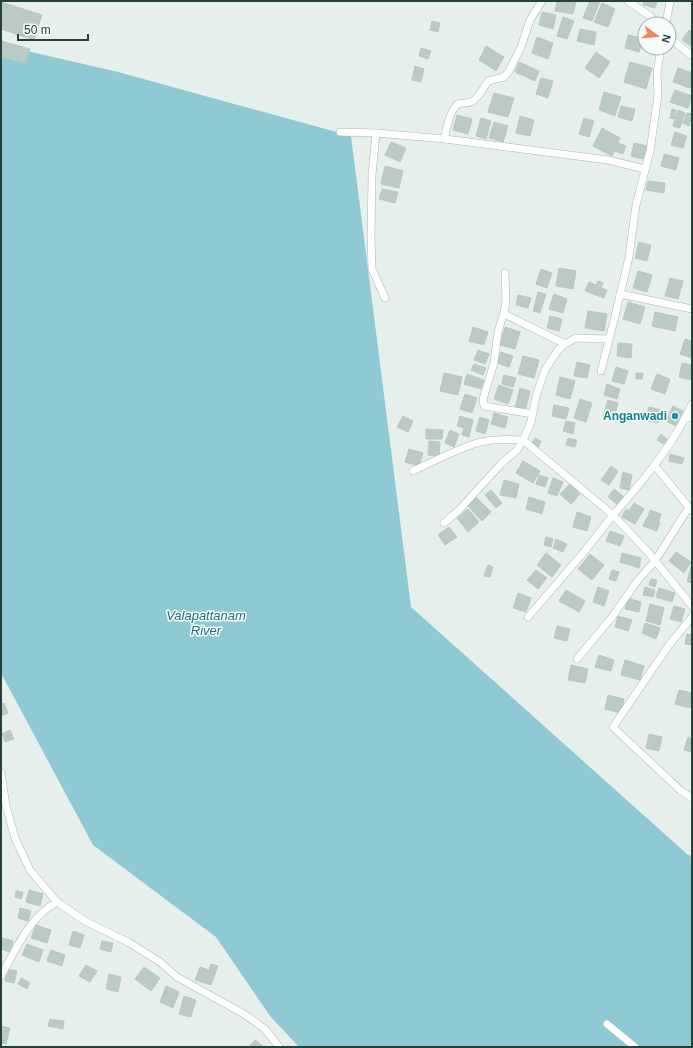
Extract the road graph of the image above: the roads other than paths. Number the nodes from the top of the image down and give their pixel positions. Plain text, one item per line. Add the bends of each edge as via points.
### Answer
1 (542, 1) edge
2 (628, 1) edge
3 (670, 1) edge
4 (650, 16) edge
5 (667, 16) edge
6 (677, 44) edge
7 (660, 56) edge
8 (692, 56) edge
9 (340, 132) dead end
10 (376, 133) junction
11 (445, 139) junction
12 (645, 169) junction
13 (505, 273) dead end
14 (620, 294) junction
15 (385, 298) dead end
16 (692, 309) edge
17 (504, 314) junction
18 (609, 339) junction
19 (565, 344) junction
20 (601, 371) dead end
21 (692, 404) edge
22 (533, 414) junction
23 (689, 418) edge
24 (523, 440) junction
25 (655, 466) junction
26 (413, 471) dead end
27 (690, 509) edge
28 (613, 514) junction
29 (444, 523) dead end
30 (655, 561) junction
31 (692, 606) edge
32 (692, 617) edge
33 (528, 618) dead end
34 (577, 659) dead end
35 (1, 772) edge
36 (692, 798) edge
37 (57, 902) junction
38 (1, 976) edge
39 (607, 1024) dead end
40 (279, 1047) edge
41 (635, 1047) edge

1 - 11 street via 530,20 509,71 504,77 488,80 472,102 458,104 452,110
2 - 4 street
3 - 5 street
6 - 8 street
7 - 12 street via 655,120
9 - 10 street
10 - 11 street
10 - 15 street via 372,183 372,270
11 - 12 street via 608,160
12 - 14 street
13 - 17 street
14 - 16 street
14 - 18 street
17 - 19 street
17 - 22 street via 498,332 494,363 483,399 484,406
18 - 19 street via 576,338
18 - 20 street
19 - 22 street via 545,370
21 - 23 street
22 - 24 street
23 - 25 street
24 - 26 street via 507,439 478,443
24 - 28 street
24 - 29 street via 517,450
25 - 27 street
25 - 28 street
27 - 30 street
28 - 30 street
28 - 33 street
30 - 31 street
30 - 34 street
32 - 36 street via 669,645 613,727 680,790
35 - 37 street via 6,806 15,838 30,870
37 - 38 street via 47,907 29,927
37 - 40 street via 85,921 128,942 160,962 177,977 244,1014 265,1029
39 - 41 street

